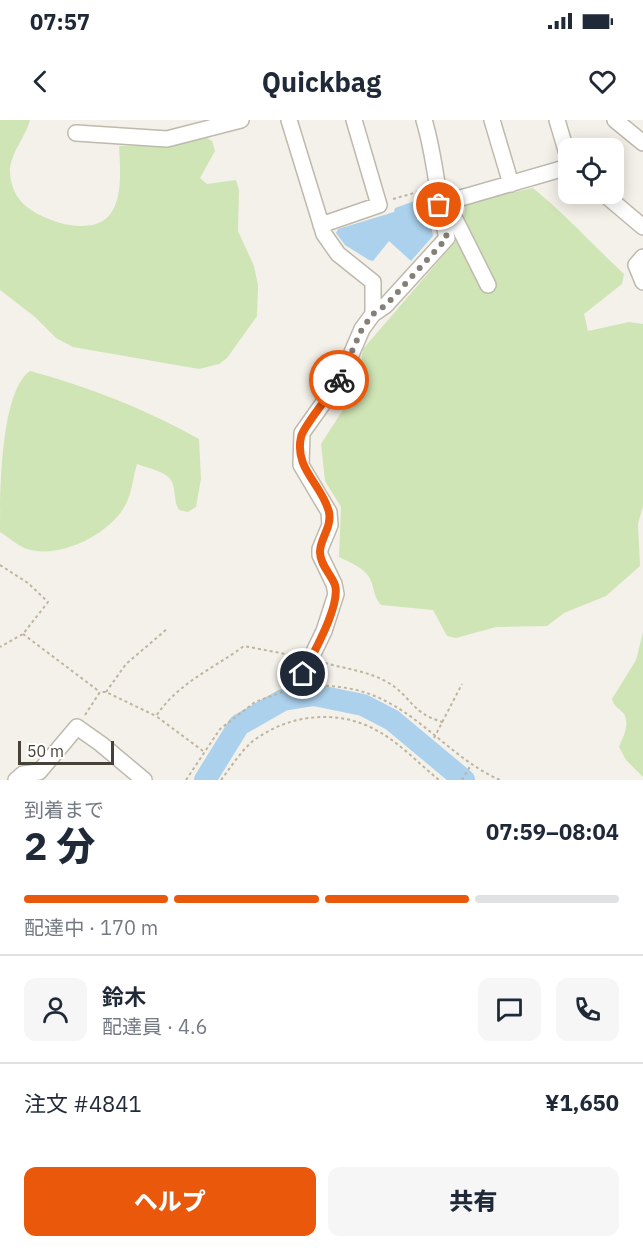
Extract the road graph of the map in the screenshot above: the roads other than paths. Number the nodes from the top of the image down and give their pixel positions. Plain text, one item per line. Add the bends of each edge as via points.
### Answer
1 (241, 120) edge
2 (289, 120) edge
3 (354, 120) edge
4 (424, 120) edge
5 (492, 120) edge
6 (557, 120) edge
7 (615, 120) edge
8 (76, 133) dead end
9 (562, 138) edge
10 (643, 143) edge
11 (558, 170) edge
12 (511, 184) junction
13 (437, 190) junction
14 (616, 204) edge
15 (321, 225) junction
16 (643, 226) edge
17 (643, 257) edge
18 (643, 282) edge
19 (488, 285) dead end
20 (373, 314) junction
21 (297, 687) road end
22 (16, 780) edge
23 (144, 780) edge

1 - 8 street via 167,139
2 - 15 street
3 - 15 street via 378,204
4 - 13 street
5 - 12 street
6 - 9 street
7 - 10 street
11 - 12 street
12 - 13 street via 454,200
13 - 19 street
13 - 20 street via 447,238 386,305
14 - 16 street
15 - 20 street via 331,246 373,282
17 - 18 street via 636,265
20 - 21 street via 362,329 341,378 300,439 301,465 329,512 330,525 320,555 336,594 324,631
22 - 23 street via 23,774 39,772 77,728

